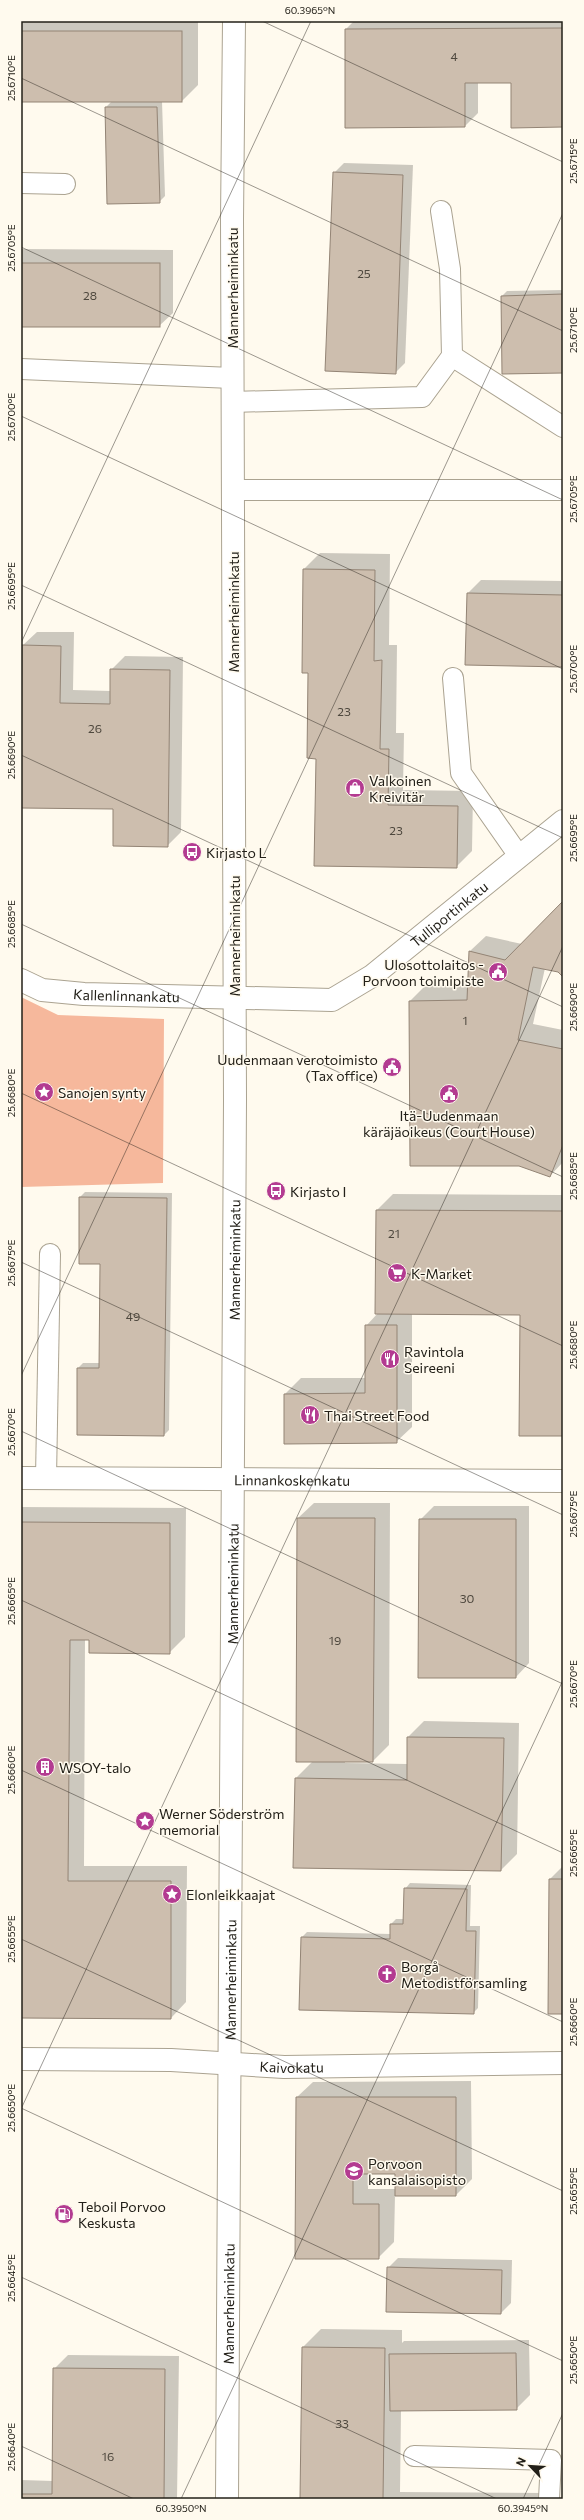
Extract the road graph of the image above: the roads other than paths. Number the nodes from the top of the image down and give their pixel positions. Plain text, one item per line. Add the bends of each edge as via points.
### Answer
1 (234, 21) edge
2 (21, 183) edge
3 (65, 184) dead end
4 (441, 212) dead end
5 (452, 356) junction
6 (21, 369) edge
7 (232, 378) junction
8 (232, 402) junction
9 (563, 427) edge
10 (232, 490) junction
11 (563, 490) edge
12 (453, 678) dead end
13 (563, 821) edge
14 (519, 856) junction
15 (21, 980) edge
16 (234, 998) junction
17 (50, 1254) dead end
18 (21, 1478) edge
19 (46, 1478) junction
20 (232, 1479) junction
21 (563, 1481) edge
22 (21, 2059) edge
23 (231, 2062) junction
24 (563, 2064) edge
25 (414, 2456) dead end
26 (228, 2499) edge
27 (549, 2499) edge

1 - 7 main road, Mannerheiminkatu
2 - 3 lane
4 - 5 lane via 450,269
5 - 8 lane via 422,397
5 - 9 lane
6 - 7 lane
7 - 8 main road, Mannerheiminkatu
8 - 10 main road, Mannerheiminkatu
10 - 11 lane
10 - 16 main road, Mannerheiminkatu
12 - 14 lane via 461,773
13 - 14 main road, Tulliportinkatu
14 - 16 main road, Tulliportinkatu via 372,976 332,1000
15 - 16 main road, Kallenlinnankatu via 42,990 63,992
16 - 20 main road, Mannerheiminkatu
17 - 19 lane
18 - 19 main road, Linnankoskenkatu
19 - 20 main road, Linnankoskenkatu
20 - 21 main road, Linnankoskenkatu
20 - 23 main road, Mannerheiminkatu
22 - 23 main road, Kaivokatu
23 - 24 main road, Kaivokatu via 284,2067
23 - 26 main road, Mannerheiminkatu
25 - 27 lane via 550,2460

